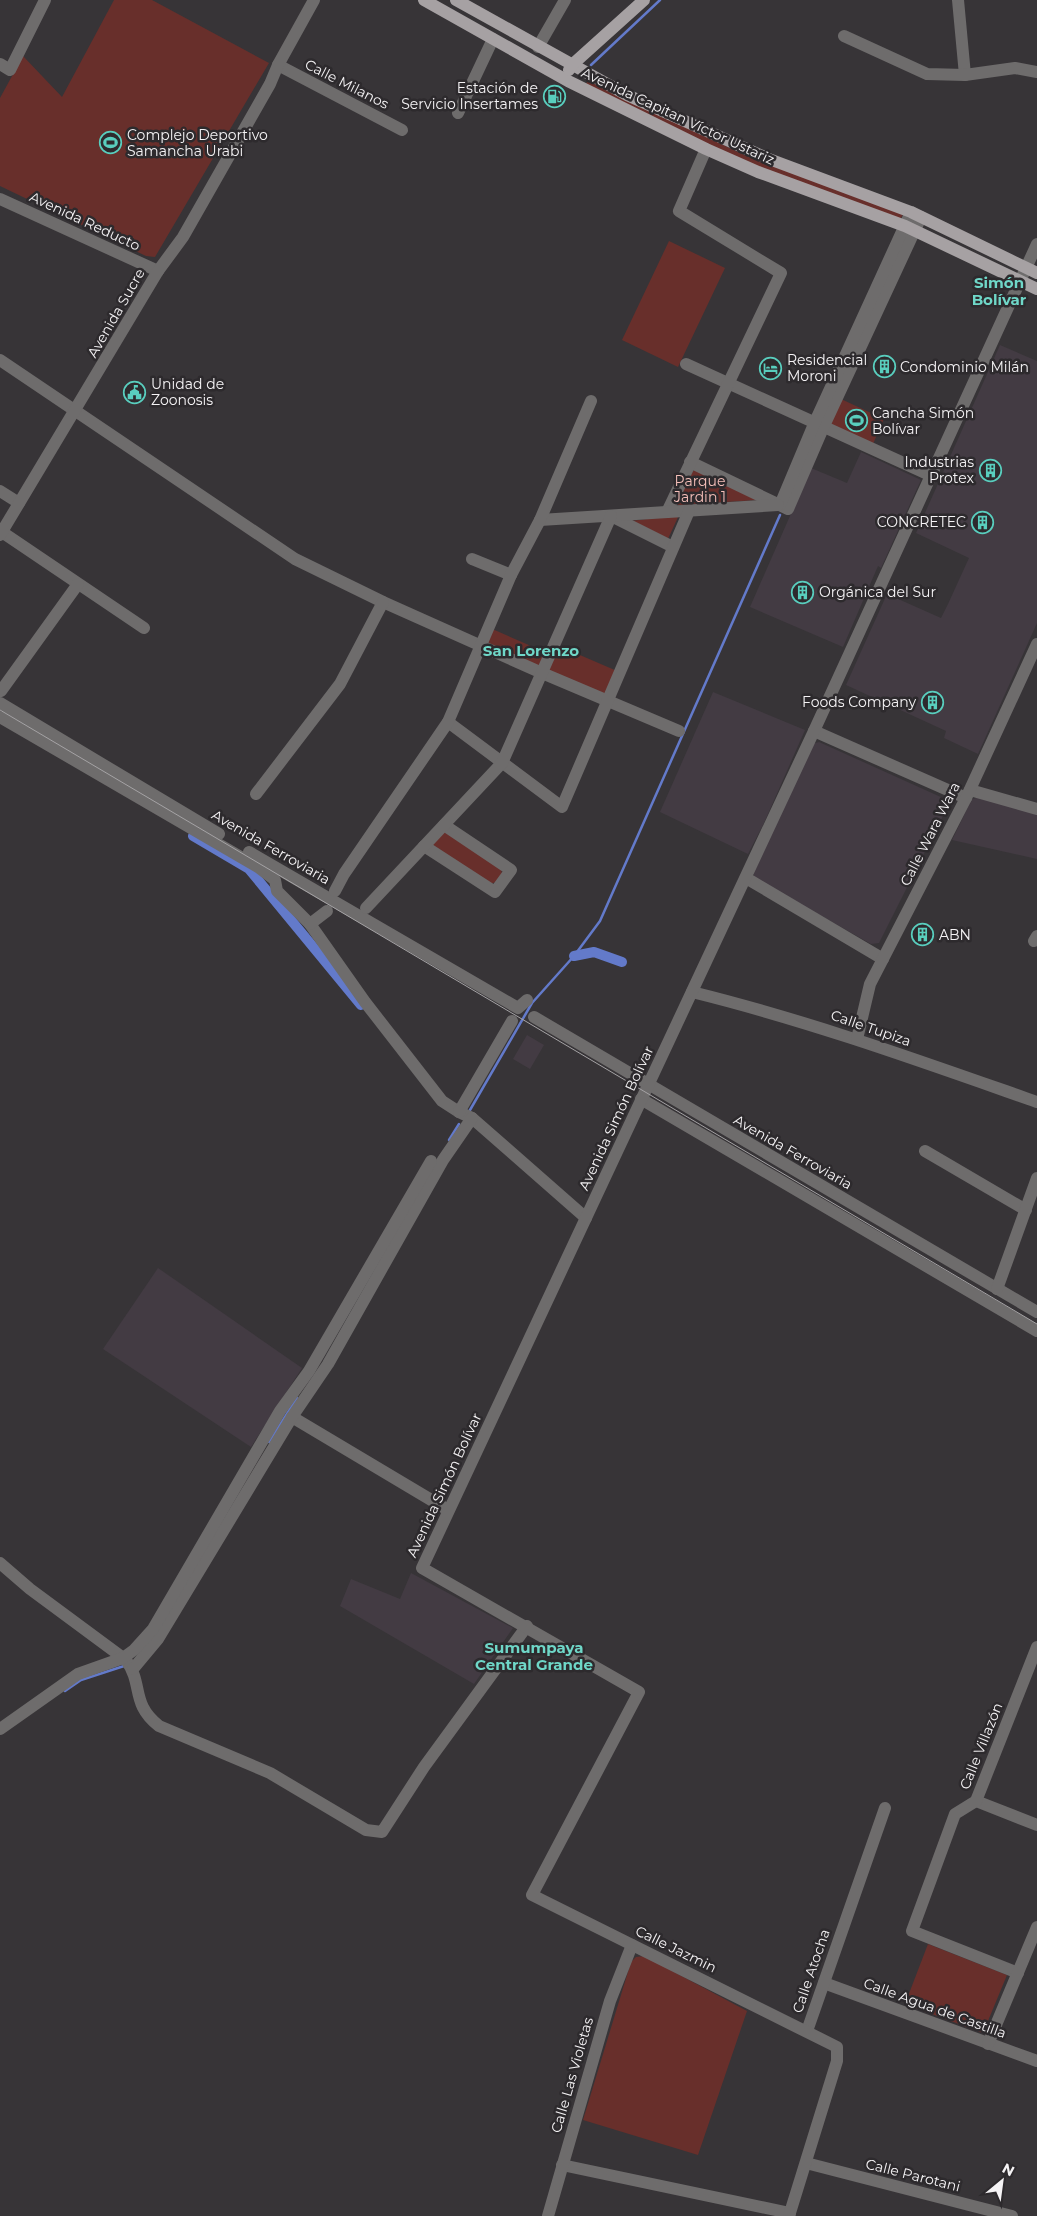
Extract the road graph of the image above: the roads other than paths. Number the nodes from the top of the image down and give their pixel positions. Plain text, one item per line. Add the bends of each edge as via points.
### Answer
1 (45, 0) edge
2 (314, 0) edge
3 (424, 0) edge
4 (456, 0) edge
5 (565, 0) edge
6 (644, 0) edge
7 (958, 0) edge
8 (844, 36) dead end
9 (493, 38) junction
10 (538, 47) junction
11 (0, 64) edge
12 (573, 64) junction
13 (278, 65) junction
14 (1037, 72) edge
15 (965, 75) junction
16 (564, 79) junction
17 (458, 113) dead end
18 (402, 130) dead end
19 (706, 149) junction
20 (0, 199) edge
21 (916, 214) junction
22 (910, 228) junction
23 (1037, 244) edge
24 (1032, 270) edge
25 (158, 272) junction
26 (1020, 280) junction
27 (1037, 290) edge
28 (0, 360) edge
29 (686, 364) dead end
30 (728, 385) junction
31 (591, 401) dead end
32 (76, 412) junction
33 (819, 426) junction
34 (690, 462) junction
35 (932, 476) junction
36 (0, 491) edge
37 (20, 502) junction
38 (784, 507) junction
39 (689, 511) junction
40 (666, 512) junction
41 (611, 516) junction
42 (540, 520) junction
43 (1, 533) edge
44 (673, 547) junction
45 (472, 558) dead end
46 (511, 575) junction
47 (78, 584) junction
48 (383, 602) junction
49 (144, 628) dead end
50 (1037, 644) edge
51 (481, 645) junction
52 (542, 674) junction
53 (1, 697) edge
54 (608, 700) junction
55 (0, 717) edge
56 (448, 722) junction
57 (679, 730) dead end
58 (814, 731) junction
59 (502, 763) junction
60 (256, 794) dead end
61 (968, 794) junction
62 (1037, 809) edge
63 (444, 825) junction
64 (424, 846) junction
65 (746, 878) junction
66 (335, 891) dead end
67 (366, 908) dead end
68 (327, 911) dead end
69 (310, 924) junction
70 (883, 959) junction
71 (692, 992) junction
72 (527, 1000) dead end
73 (534, 1017) dead end
74 (512, 1021) dead end
75 (856, 1039) junction
76 (648, 1085) junction
77 (641, 1099) junction
78 (1037, 1102) edge
79 (459, 1112) junction
80 (472, 1118) junction
81 (925, 1152) dead end
82 (431, 1161) dead end
83 (1037, 1178) edge
84 (1026, 1210) junction
85 (586, 1218) junction
86 (997, 1289) junction
87 (1037, 1312) edge
88 (1037, 1331) edge
89 (292, 1417) junction
90 (448, 1510) junction
91 (0, 1563) edge
92 (527, 1626) junction
93 (1037, 1647) edge
94 (128, 1663) junction
95 (0, 1729) edge
96 (976, 1801) junction
97 (885, 1808) dead end
98 (1037, 1825) edge
99 (532, 1895) joint
100 (1037, 1927) edge
101 (632, 1945) junction
102 (1018, 1973) junction
103 (824, 1983) junction
104 (807, 2031) junction
105 (988, 2044) junction
106 (1037, 2061) edge
107 (806, 2163) junction
108 (562, 2165) junction
109 (790, 2214) edge
110 (548, 2216) edge
111 (1012, 2216) edge

1 - 11 street via 10,70
2 - 13 street, Avenida Sucre
3 - 9 main road, Avenida Capitan Víctor Ustariz
4 - 10 main road, Avenida Capitan Víctor Ustariz
5 - 10 street
6 - 12 main road
7 - 15 street
8 - 15 street via 927,74
9 - 16 main road, Avenida Capitan Víctor Ustariz
9 - 17 street
10 - 12 main road, Avenida Capitan Víctor Ustariz
12 - 16 main road
12 - 21 main road, Avenida Capitan Víctor Ustariz via 628,95 738,146
13 - 18 street, Calle Milanos
13 - 25 street, Avenida Sucre via 184,237
14 - 15 street via 1015,68
16 - 19 main road, Avenida Capitan Víctor Ustariz
19 - 22 main road, Avenida Capitan Víctor Ustariz via 758,172
19 - 30 street via 679,211 781,273
20 - 25 street, Avenida Reducto
21 - 22 street
21 - 24 main road, Avenida Capitan Víctor Ustariz
22 - 26 main road, Avenida Capitan Víctor Ustariz
22 - 33 street
23 - 24 street, Avenida Simón Bolívar
24 - 26 street, Avenida Simón Bolívar
25 - 32 street, Avenida Sucre
26 - 27 main road, Avenida Capitan Víctor Ustariz
26 - 35 street, Avenida Simón Bolívar
28 - 32 street
29 - 30 street
30 - 33 street
30 - 34 street
31 - 42 street
32 - 37 street, Avenida Sucre
32 - 48 street via 295,559
33 - 35 street
33 - 38 street
34 - 38 street
34 - 40 street
35 - 58 street, Avenida Simón Bolívar
36 - 37 street
37 - 43 street, Avenida Sucre
38 - 39 street
39 - 40 street
39 - 44 street
40 - 41 street
41 - 42 street
41 - 44 street
41 - 52 street
42 - 46 street
43 - 47 street
44 - 54 street
45 - 46 street
46 - 51 street
47 - 49 street
47 - 53 street
48 - 51 street
48 - 60 street via 340,684
50 - 61 street, Calle Wara Wara
51 - 52 street
51 - 56 street
52 - 54 street
52 - 59 street
53 - 72 street, Avenida Ferroviaria via 222,836 518,1008
54 - 57 street
54 - 59 street via 562,807
55 - 69 street, Avenida Ferroviaria via 258,867 275,880 277,891
56 - 59 street
56 - 66 street
58 - 61 street
58 - 65 street, Avenida Simón Bolívar
59 - 63 street
61 - 62 street
61 - 70 street, Calle Wara Wara
63 - 64 street
63 - 64 street via 511,870 495,892
64 - 67 street
65 - 70 street
65 - 71 street, Avenida Simón Bolívar
68 - 69 street
69 - 79 street, Avenida Ferroviaria via 365,1002 442,1101
70 - 75 street, Calle Wara Wara via 870,984
71 - 75 street, Calle Tupiza via 768,1011
71 - 76 street, Avenida Simón Bolívar
73 - 76 street, Avenida Ferroviaria
74 - 79 street
75 - 78 street, Calle Tupiza
76 - 77 street, Avenida Simón Bolívar
76 - 86 street, Avenida Ferroviaria
77 - 85 street, Avenida Simón Bolívar
77 - 88 street
79 - 80 street, Avenida Ferroviaria
80 - 85 street, Avenida Ferroviaria
80 - 89 street via 443,1160 328,1364
81 - 84 street
82 - 94 street via 310,1371 275,1419 153,1629 134,1650
83 - 84 street
84 - 86 street
85 - 90 street, Avenida Simón Bolívar
86 - 87 street, Avenida Ferroviaria
89 - 90 street
89 - 94 street via 158,1639
90 - 92 street, Avenida Simón Bolívar via 422,1568
91 - 94 street
92 - 94 street via 382,1832 366,1830 270,1773 159,1726 142,1708
92 - 99 street, Avenida Simón Bolívar via 639,1692
93 - 96 street, Calle Villazón
94 - 95 street via 78,1674
96 - 98 street
96 - 102 street, Calle Villazón via 955,1814 912,1931
97 - 103 street, Calle Atocha
99 - 101 street, Calle Jazmin
100 - 102 street
101 - 104 street, Calle Jazmin
101 - 108 street, Calle Las Violetas via 610,2001
102 - 105 street
103 - 104 street, Calle Atocha
103 - 105 street, Calle Agua de Castilla
104 - 107 street, Calle Atocha via 837,2047 838,2061
105 - 106 street, Calle Agua de Castilla
107 - 109 street, Calle Atocha
107 - 111 street, Calle Parotani
108 - 109 street
108 - 110 street, Calle Las Violetas

